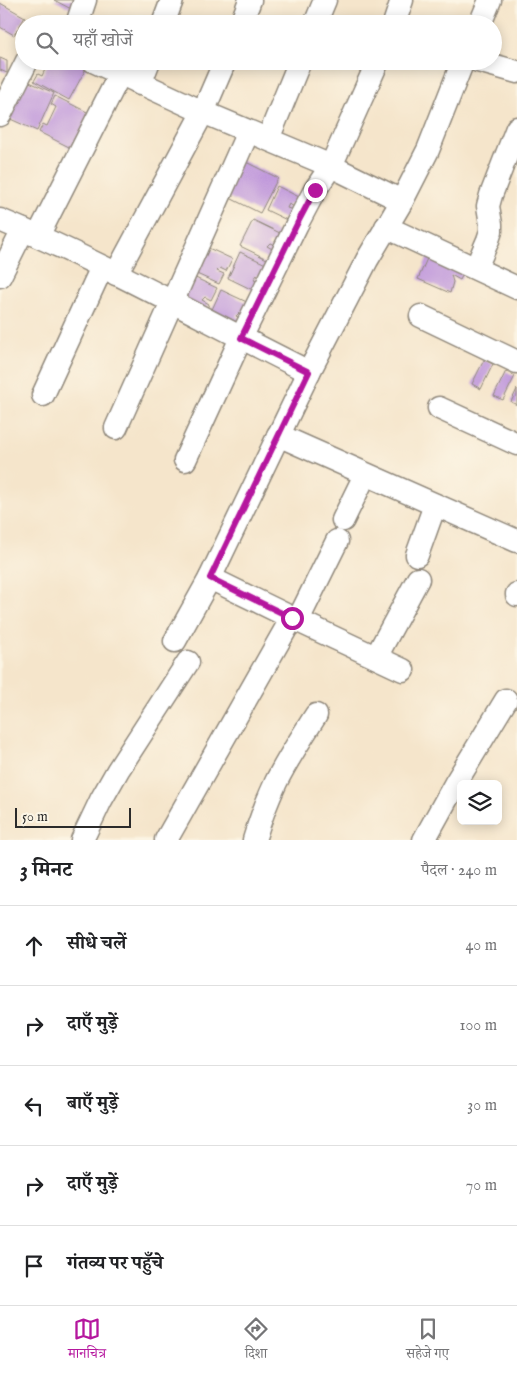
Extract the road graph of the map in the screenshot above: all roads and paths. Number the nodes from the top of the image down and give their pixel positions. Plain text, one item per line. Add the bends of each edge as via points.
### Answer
1 (85, 0) edge
2 (172, 0) edge
3 (250, 0) edge
4 (325, 0) edge
5 (402, 0) edge
6 (80, 15) edge
7 (166, 15) edge
8 (244, 15) edge
9 (319, 15) edge
10 (397, 15) edge
11 (502, 68) edge
12 (22, 70) edge
13 (112, 70) edge
14 (140, 70) edge
15 (221, 70) edge
16 (295, 70) edge
17 (374, 70) edge
18 (459, 70) edge
19 (517, 72) edge
20 (130, 79) junction
21 (202, 112) junction
22 (0, 115) edge
23 (517, 128) edge
24 (258, 136) junction
25 (331, 166) junction
26 (402, 201) junction
27 (0, 220) edge
28 (386, 227) junction
29 (30, 233) junction
30 (476, 268) junction
31 (109, 271) junction
32 (0, 276) edge
33 (517, 288) edge
34 (172, 303) junction
35 (421, 316) dead end
36 (241, 338) junction
37 (517, 362) edge
38 (309, 372) junction
39 (42, 394) dead end
40 (439, 408) dead end
41 (116, 428) dead end
42 (278, 435) junction
43 (517, 444) edge
44 (185, 460) dead end
45 (365, 475) junction
46 (435, 505) junction
47 (517, 541) edge
48 (416, 555) dead end
49 (210, 578) junction
50 (418, 579) dead end
51 (295, 619) junction
52 (175, 642) dead end
53 (376, 657) junction
54 (188, 662) dead end
55 (402, 670) dead end
56 (506, 700) dead end
57 (316, 715) dead end
58 (82, 840) edge
59 (166, 840) edge
60 (254, 840) edge
61 (424, 840) edge

1 - 6 street
2 - 7 street
3 - 8 street
4 - 9 street
5 - 10 street
11 - 19 street
12 - 22 street
13 - 20 street
14 - 20 street
15 - 21 street
16 - 24 street
17 - 25 street
18 - 26 street via 428,150
20 - 21 street
20 - 29 street
21 - 24 street
21 - 31 street
23 - 30 street via 491,195 488,206 491,231
24 - 25 street
24 - 34 street
25 - 26 street
25 - 36 street via 297,224
26 - 28 street
27 - 29 street
28 - 30 street
28 - 38 street
29 - 31 street
29 - 32 street
30 - 33 street
31 - 34 street
31 - 39 street
34 - 36 street
34 - 41 street
35 - 37 street
36 - 38 street
36 - 44 street
38 - 42 street
40 - 43 street
42 - 45 street
42 - 49 street
45 - 46 street
45 - 51 street
46 - 47 street
46 - 48 street
49 - 51 street
49 - 52 street
50 - 53 street
51 - 53 street
51 - 59 street
53 - 55 street
54 - 58 street via 118,770
56 - 61 street
57 - 60 street via 288,758

